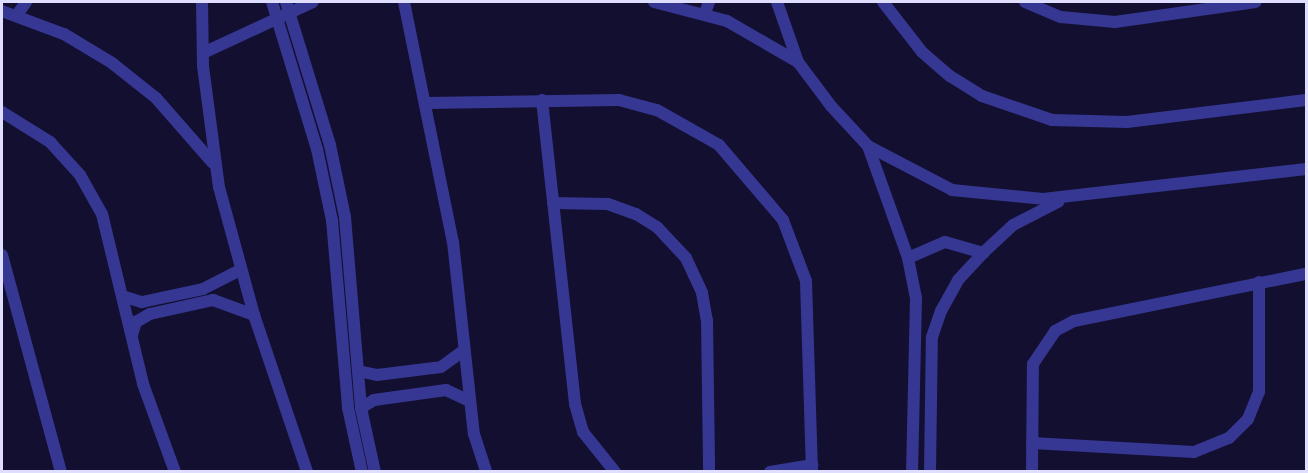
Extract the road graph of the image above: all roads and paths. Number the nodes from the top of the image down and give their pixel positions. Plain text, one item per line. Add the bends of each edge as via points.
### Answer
1 (26, 2) edge
2 (202, 2) edge
3 (272, 2) edge
4 (313, 2) edge
5 (404, 2) edge
6 (654, 2) edge
7 (777, 2) edge
8 (883, 2) edge
9 (1026, 2) edge
10 (1256, 2) edge
11 (287, 6) edge
12 (707, 7) edge
13 (2, 11) edge
14 (17, 15) junction
15 (277, 16) junction
16 (203, 53) junction
17 (798, 62) junction
18 (542, 100) junction
19 (1306, 100) edge
20 (426, 104) junction
21 (2, 112) edge
22 (868, 146) junction
23 (216, 167) junction
24 (1306, 169) edge
25 (1088, 194) junction
26 (553, 203) junction
27 (983, 253) junction
28 (2, 255) edge
29 (908, 258) junction
30 (240, 270) junction
31 (1306, 274) edge
32 (1259, 282) junction
33 (122, 296) junction
34 (254, 315) junction
35 (132, 335) junction
36 (463, 351) junction
37 (358, 371) junction
38 (470, 400) junction
39 (361, 408) junction
40 (1032, 443) junction
41 (812, 468) edge
42 (61, 471) edge
43 (171, 471) edge
44 (307, 471) edge
45 (362, 471) edge
46 (375, 471) edge
47 (486, 471) edge
48 (615, 471) edge
49 (709, 471) edge
50 (770, 471) edge
51 (912, 471) edge
52 (930, 471) edge
53 (1032, 471) edge

1 - 14 street
2 - 16 street
3 - 15 street
4 - 11 street
5 - 20 street
6 - 12 street
7 - 17 street
8 - 19 street via 922,52 950,76 982,96 1052,120 1127,122
9 - 10 street via 1061,17 1115,22
11 - 15 street
11 - 37 street via 330,145 345,217
12 - 17 street
13 - 14 street
14 - 23 street via 112,63 156,98
15 - 16 street
15 - 45 street via 317,149 332,220 348,408
16 - 23 street
17 - 22 street
18 - 20 street
18 - 26 street
18 - 41 street via 619,100 692,127 719,145 783,219 796,250 810,308
20 - 36 street via 453,242
21 - 33 street via 50,142 80,175 102,214
22 - 25 street via 952,190 1043,199
22 - 29 street
23 - 30 street
24 - 25 street
25 - 27 street via 1031,215
26 - 48 street via 575,404 583,432
26 - 49 street via 590,202 636,214 657,226 686,258 707,320
27 - 29 street via 945,242
27 - 52 street via 958,280 932,337
28 - 42 street
29 - 51 street via 916,298
30 - 33 street via 203,289 142,302
30 - 34 street
31 - 32 street
32 - 40 street via 1074,321 1056,331 1033,364
32 - 40 street via 1259,392 1248,419 1229,438 1194,452
33 - 35 street
34 - 35 street via 213,300 150,314 136,322
34 - 44 street
35 - 43 street
36 - 37 street via 441,367 377,375
36 - 38 street
37 - 39 street
38 - 39 street via 446,390 374,400
38 - 47 street
39 - 46 street
40 - 53 street
41 - 50 street

